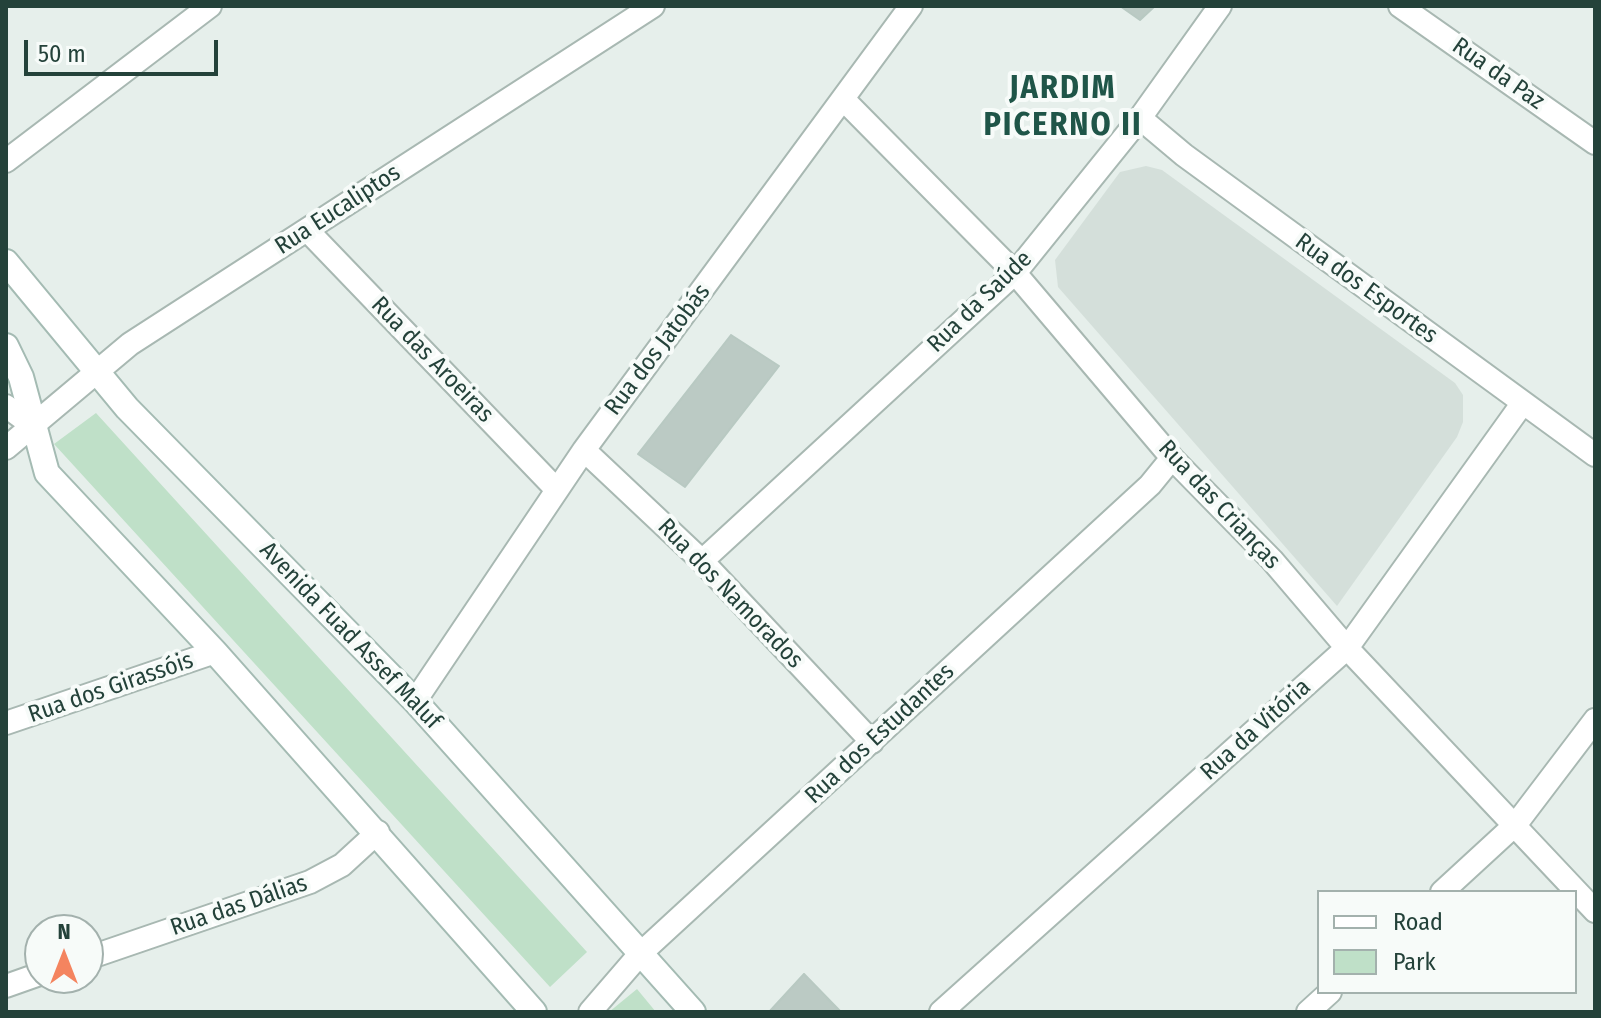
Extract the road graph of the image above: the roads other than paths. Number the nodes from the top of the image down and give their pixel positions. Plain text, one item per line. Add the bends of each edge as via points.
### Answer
1 (210, 6) edge
2 (653, 6) edge
3 (911, 6) edge
4 (1220, 6) edge
5 (1400, 6) edge
6 (844, 100) junction
7 (1140, 118) junction
8 (1595, 143) edge
9 (6, 161) edge
10 (307, 230) junction
11 (6, 262) edge
12 (1015, 273) junction
13 (6, 346) edge
14 (95, 371) junction
15 (1522, 404) junction
16 (6, 406) edge
17 (33, 426) junction
18 (6, 448) edge
19 (584, 450) junction
20 (1595, 455) edge
21 (1172, 458) junction
22 (556, 489) junction
23 (702, 561) junction
24 (1347, 648) junction
25 (215, 652) junction
26 (415, 701) junction
27 (1595, 720) edge
28 (6, 723) edge
29 (872, 742) junction
30 (1516, 824) junction
31 (378, 832) junction
32 (1444, 890) edge
33 (1576, 890) edge
34 (1577, 891) edge
35 (1595, 911) edge
36 (104, 953) edge
37 (640, 954) junction
38 (1328, 994) edge
39 (534, 1012) edge
40 (590, 1012) edge
41 (693, 1012) edge
42 (941, 1012) edge
43 (1308, 1012) edge

1 - 9 street
2 - 10 street, Rua Eucaliptos
3 - 6 street, Rua dos Jatobás
4 - 7 street, Rua da Saúde
5 - 8 street, Rua da Paz
6 - 12 street, Rua das Crianças
6 - 19 street, Rua dos Jatobás
7 - 12 street, Rua da Saúde
7 - 15 street, Rua dos Esportes
10 - 14 street, Rua Eucaliptos
10 - 22 street, Rua das Aroeiras
11 - 14 main road, Avenida Fuad Assef Maluf
12 - 21 street, Rua das Crianças
12 - 23 street, Rua da Saúde
13 - 17 main road via 21,377
14 - 17 street, Rua Eucaliptos
14 - 26 main road, Avenida Fuad Assef Maluf
15 - 20 street, Rua dos Esportes
15 - 24 street, Rua da Vitória
16 - 17 street
17 - 18 street, Rua Eucaliptos
17 - 25 main road via 47,473
19 - 22 street, Rua dos Jatobás
19 - 23 street, Rua dos Namorados
21 - 24 street, Rua das Crianças via 1272,560
21 - 29 street, Rua dos Estudantes via 1150,485
22 - 26 street, Rua dos Jatobás
23 - 29 street, Rua dos Namorados
24 - 30 street, Rua das Crianças
24 - 42 street, Rua da Vitória
25 - 28 street, Rua dos Girassóis
25 - 31 main road
26 - 37 main road, Avenida Fuad Assef Maluf
27 - 30 street
29 - 37 street, Rua dos Estudantes
30 - 32 street
30 - 33 street, Rua das Crianças
31 - 36 street, Rua das Dálias via 342,865 310,882
31 - 39 main road
34 - 35 street, Rua das Crianças
37 - 40 street, Rua dos Estudantes
37 - 41 main road, Avenida Fuad Assef Maluf
38 - 43 street

